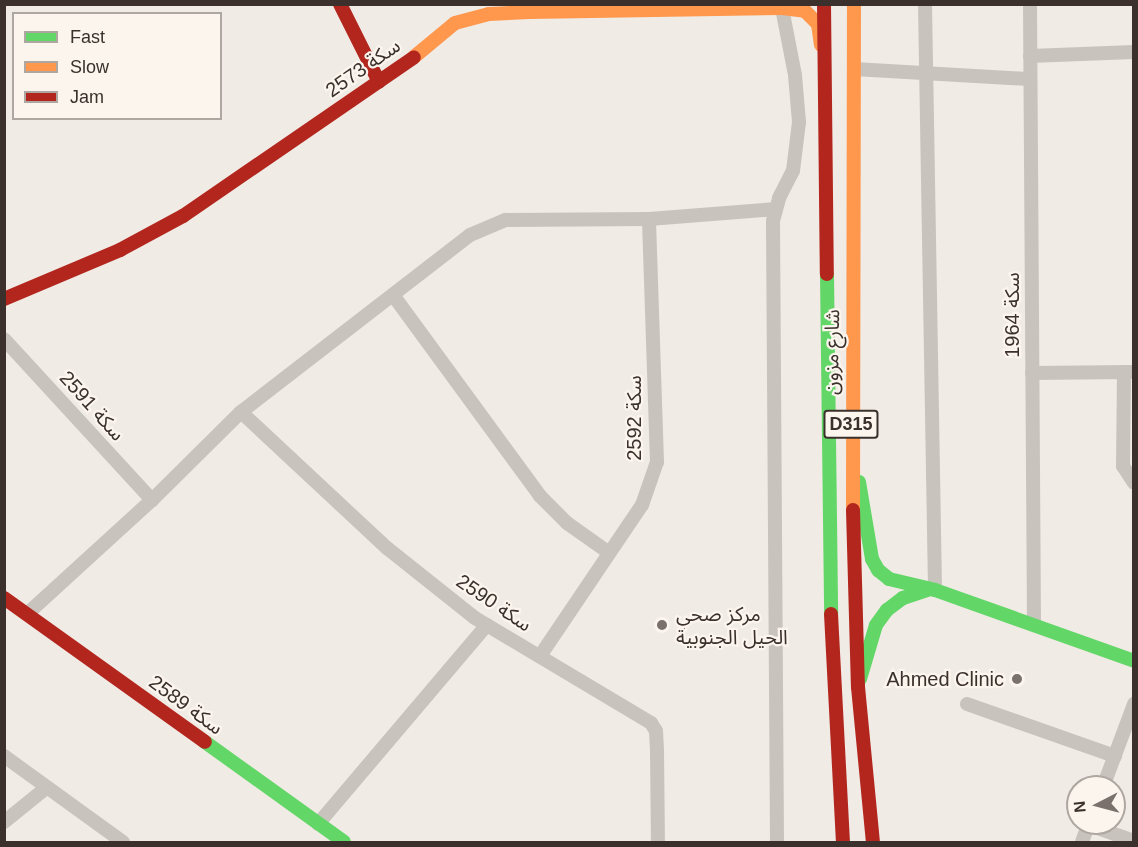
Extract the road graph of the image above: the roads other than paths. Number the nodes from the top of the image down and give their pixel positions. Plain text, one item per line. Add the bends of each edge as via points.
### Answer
1 (340, 4) edge
2 (824, 4) edge
3 (854, 4) edge
4 (925, 4) edge
5 (1030, 4) edge
6 (789, 6) edge
7 (643, 7) edge
8 (1134, 52) edge
9 (1030, 56) junction
10 (824, 66) junction
11 (854, 69) junction
12 (926, 74) junction
13 (1030, 79) junction
14 (379, 82) junction
15 (775, 209) junction
16 (649, 219) junction
17 (393, 295) junction
18 (4, 298) edge
19 (4, 339) edge
20 (1129, 372) edge
21 (1032, 373) junction
22 (241, 412) junction
23 (851, 422) junction
24 (1134, 483) edge
25 (152, 500) junction
26 (608, 552) junction
27 (933, 590) junction
28 (4, 598) edge
29 (27, 614) junction
30 (1034, 624) junction
31 (488, 625) junction
32 (540, 656) junction
33 (1134, 661) edge
34 (858, 687) junction
35 (967, 704) dead end
36 (1134, 704) edge
37 (4, 756) edge
38 (1114, 756) junction
39 (1107, 775) edge
40 (46, 788) junction
41 (4, 822) edge
42 (318, 824) junction
43 (1118, 835) edge
44 (1134, 841) edge
45 (343, 842) edge
46 (123, 843) edge
47 (658, 843) edge
48 (777, 843) edge
49 (843, 843) edge
50 (873, 843) edge

1 - 14 street
2 - 10 street, شارع مزون / D315
3 - 11 street, شارع مزون / D315
4 - 12 street
5 - 9 street, سكة 1964
6 - 7 street, سكة 2573
6 - 10 street, سكة 2573 via 806,11 818,24
6 - 15 street via 799,122 793,171
7 - 14 street, سكة 2573 via 489,14 455,23
8 - 9 street
9 - 13 street, سكة 1964
10 - 49 street, شارع مزون / D315 via 830,591
11 - 12 street
11 - 23 street, شارع مزون / D315
12 - 13 street
12 - 27 street
13 - 21 street, سكة 1964
14 - 18 street, سكة 2573 via 183,216 120,250
15 - 16 street
15 - 48 street via 772,221
16 - 17 street via 506,219 470,235
16 - 26 street, سكة 2592 via 657,462 642,505
17 - 22 street
17 - 26 street via 540,496 567,523
19 - 25 street, سكة 2591
20 - 21 street
20 - 24 street via 1123,466
21 - 30 street, سكة 1964
22 - 25 street
22 - 31 street, سكة 2590 via 387,548
23 - 27 street via 872,559 889,579
23 - 34 street, شارع مزون / D315
25 - 29 street
26 - 32 street, سكة 2592
27 - 30 street
27 - 34 street via 903,598 887,610 876,626
28 - 29 street, سكة 2589
29 - 42 street, سكة 2589
30 - 33 street
31 - 32 street, سكة 2590
31 - 42 street
32 - 47 street, سكة 2590 via 651,723 656,731
34 - 50 street, شارع مزون / D315
35 - 38 street
36 - 38 street
37 - 40 street
38 - 39 street
40 - 41 street
40 - 46 street
42 - 45 street, سكة 2589
43 - 44 street

